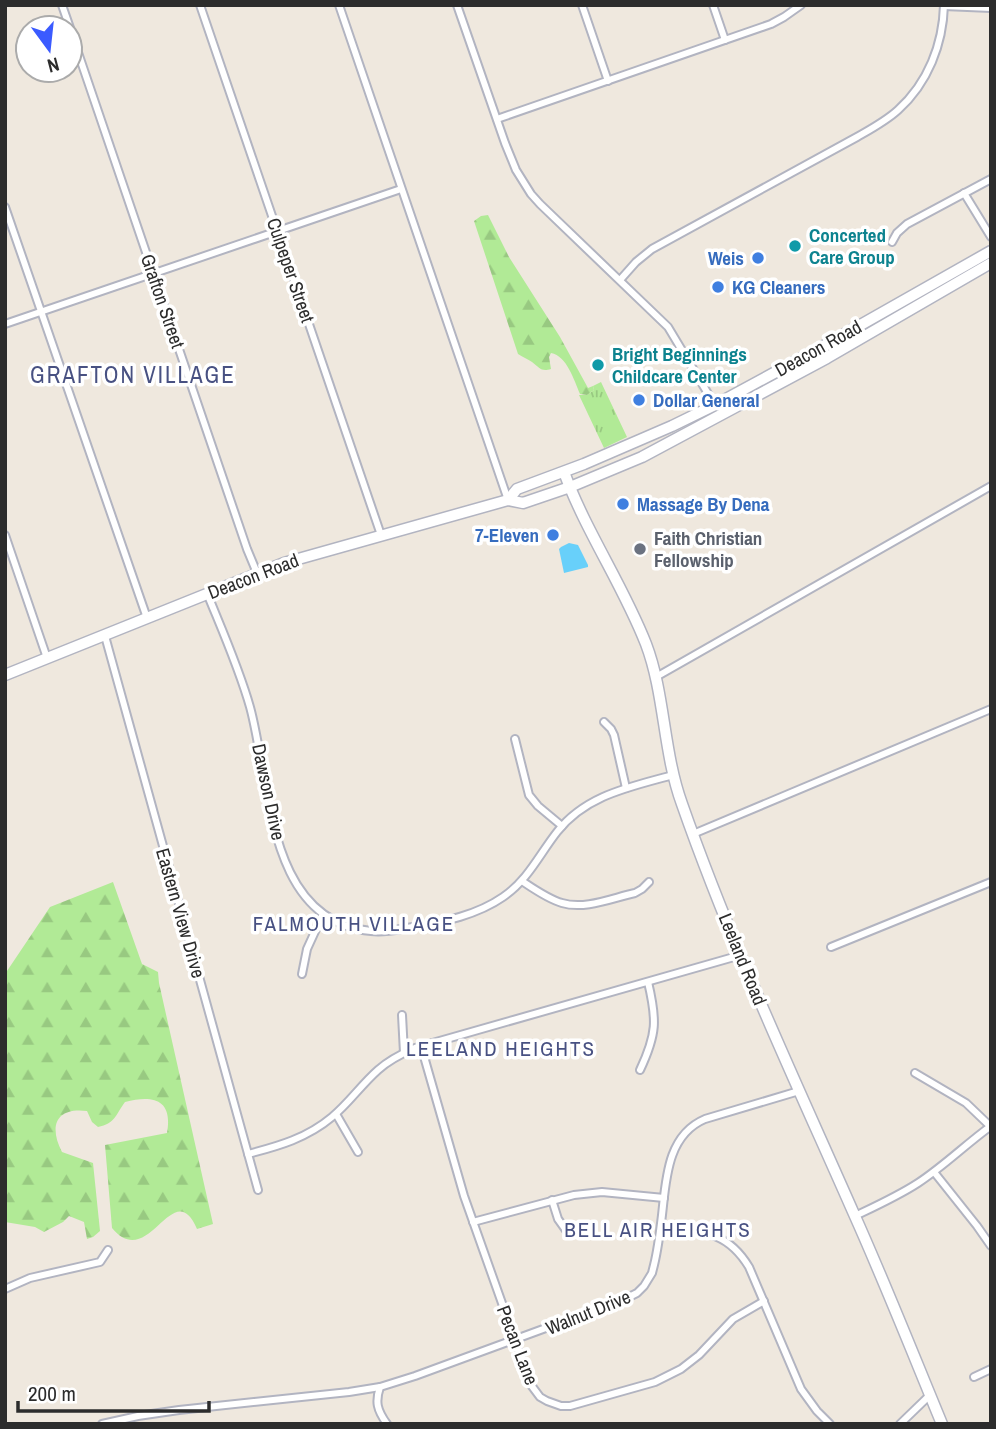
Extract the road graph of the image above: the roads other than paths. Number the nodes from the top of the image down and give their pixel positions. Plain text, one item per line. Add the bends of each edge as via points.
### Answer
1 (200, 5) edge
2 (339, 5) edge
3 (457, 5) edge
4 (582, 5) edge
5 (713, 5) edge
6 (802, 5) edge
7 (944, 6) edge
8 (991, 8) edge
9 (725, 40) junction
10 (84, 69) edge
11 (608, 81) junction
12 (497, 119) junction
13 (991, 179) edge
14 (401, 189) junction
15 (964, 193) junction
16 (5, 207) edge
17 (278, 231) junction
18 (991, 237) edge
19 (892, 242) dead end
20 (991, 251) edge
21 (991, 263) edge
22 (153, 273) junction
23 (620, 280) junction
24 (41, 312) junction
25 (5, 324) edge
26 (715, 405) junction
27 (721, 416) junction
28 (565, 472) junction
29 (991, 486) edge
30 (570, 487) junction
31 (508, 500) junction
32 (5, 535) edge
33 (382, 536) junction
34 (257, 573) junction
35 (207, 593) junction
36 (147, 618) junction
37 (105, 636) junction
38 (47, 658) junction
39 (5, 676) edge
40 (656, 677) junction
41 (991, 709) edge
42 (604, 722) dead end
43 (515, 739) dead end
44 (673, 775) junction
45 (626, 788) junction
46 (562, 826) junction
47 (693, 834) junction
48 (522, 881) junction
49 (649, 882) dead end
50 (991, 883) edge
51 (323, 914) junction
52 (831, 947) dead end
53 (741, 955) junction
54 (302, 974) dead end
55 (648, 982) junction
56 (402, 1015) dead end
57 (421, 1046) junction
58 (404, 1053) junction
59 (640, 1070) dead end
60 (915, 1073) dead end
61 (799, 1091) junction
62 (336, 1114) junction
63 (990, 1126) edge
64 (358, 1152) dead end
65 (248, 1154) junction
66 (934, 1172) junction
67 (258, 1190) dead end
68 (664, 1198) junction
69 (552, 1200) junction
70 (855, 1216) junction
71 (472, 1222) junction
72 (661, 1228) junction
73 (568, 1233) dead end
74 (991, 1246) edge
75 (108, 1250) dead end
76 (5, 1289) edge
77 (764, 1301) junction
78 (514, 1340) junction
79 (991, 1369) edge
80 (974, 1377) dead end
81 (380, 1387) junction
82 (930, 1395) junction
83 (102, 1424) edge
84 (387, 1424) edge
85 (830, 1424) edge
86 (900, 1424) edge
87 (942, 1424) edge

1 - 17 street, Culpeper Street
2 - 14 street
3 - 12 street
4 - 11 street
5 - 9 street
6 - 9 street via 771,24
7 - 8 street
7 - 23 street via 933,60 899,109 857,137 652,249
9 - 11 street
10 - 22 street, Grafton Street
11 - 12 street
12 - 23 street via 516,170 531,194
13 - 15 street
14 - 17 street
14 - 31 street
15 - 18 street
15 - 19 street via 907,224
16 - 24 street
17 - 22 street
17 - 33 street, Culpeper Street
20 - 26 main road, Deacon Road
21 - 27 main road, Deacon Road
22 - 24 street
22 - 34 street, Grafton Street
23 - 26 street via 668,327
24 - 25 street
24 - 36 street
26 - 27 street
26 - 28 main road, Deacon Road
27 - 30 main road, Deacon Road
28 - 30 main road
28 - 31 main road, Deacon Road via 517,489
29 - 40 street
30 - 31 main road, Deacon Road via 523,503
30 - 40 main road, Leeland Road via 637,622
31 - 33 main road, Deacon Road
32 - 38 street
33 - 34 main road, Deacon Road
34 - 35 main road, Deacon Road
35 - 36 main road, Deacon Road
35 - 51 street, Dawson Drive via 250,707 284,855 303,894
36 - 37 main road, Deacon Road
37 - 38 main road, Deacon Road
37 - 65 street, Eastern View Drive
38 - 39 main road, Deacon Road
40 - 44 main road, Leeland Road
41 - 47 street
42 - 45 street via 614,735
43 - 46 street via 529,795
44 - 45 street, Dawson Drive
44 - 47 main road, Leeland Road
45 - 46 street, Dawson Drive via 595,800
46 - 48 street, Dawson Drive
47 - 53 main road, Leeland Road
48 - 49 street via 561,903 580,905 635,893
48 - 51 street, Dawson Drive via 481,909 390,931 347,926
50 - 52 street
51 - 54 street via 307,949
53 - 55 street
53 - 61 main road, Leeland Road
55 - 57 street
55 - 59 street via 654,1034
56 - 58 street
57 - 58 street
57 - 71 street, Pecan Lane
58 - 62 street via 378,1070
60 - 63 street via 966,1103
61 - 68 street, Walnut Drive via 691,1126 671,1157
61 - 70 main road, Leeland Road
62 - 64 street
62 - 65 street via 297,1140
63 - 66 street
65 - 67 street, Eastern View Drive
66 - 70 street
66 - 74 street
68 - 69 street via 602,1192
68 - 72 street, Walnut Drive
69 - 71 street
69 - 73 street
70 - 82 main road, Leeland Road
71 - 78 street, Pecan Lane
72 - 77 street via 723,1239 744,1258
72 - 78 street, Walnut Drive via 652,1273 637,1293
75 - 76 street via 100,1262 30,1278
77 - 78 street, Pecan Lane via 733,1319 699,1355 668,1376 570,1406 547,1401 534,1390
77 - 85 street via 801,1389
78 - 81 street, Walnut Drive
79 - 80 street
81 - 83 street, Walnut Drive
81 - 84 street via 376,1403
82 - 86 street
82 - 87 main road, Leeland Road

